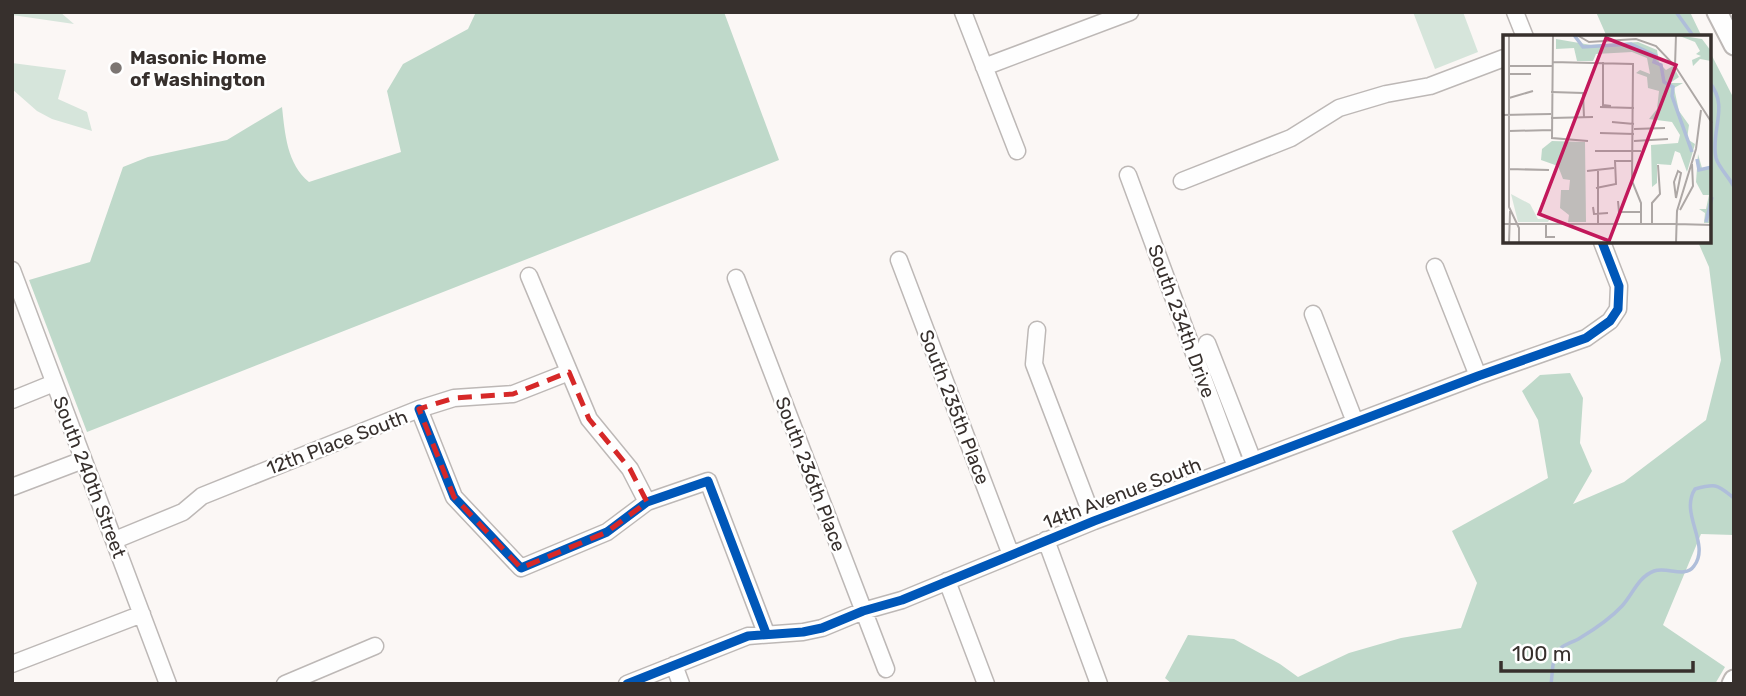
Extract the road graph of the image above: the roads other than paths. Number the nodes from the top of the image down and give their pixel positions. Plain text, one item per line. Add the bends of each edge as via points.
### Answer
1 (963, 12) edge
2 (1130, 12) edge
3 (1515, 12) edge
4 (1717, 12) edge
5 (1524, 35) edge
6 (1734, 45) edge
7 (1503, 58) edge
8 (985, 66) junction
9 (1017, 151) dead end
10 (1128, 175) dead end
11 (1182, 181) dead end
12 (1602, 243) edge
13 (899, 260) dead end
14 (1435, 267) dead end
15 (12, 270) edge
16 (529, 276) dead end
17 (736, 278) dead end
18 (1313, 314) dead end
19 (1037, 330) dead end
20 (1207, 343) dead end
21 (569, 372) junction
22 (1478, 376) junction
23 (54, 383) junction
24 (12, 400) edge
25 (419, 409) junction
26 (1355, 422) junction
27 (83, 460) junction
28 (1253, 461) junction
29 (1237, 467) junction
30 (12, 487) edge
31 (647, 502) junction
32 (1094, 521) junction
33 (115, 540) junction
34 (1046, 540) junction
35 (1011, 555) junction
36 (947, 581) junction
37 (863, 611) junction
38 (142, 614) junction
39 (766, 633) junction
40 (375, 646) dead end
41 (12, 664) edge
42 (674, 665) junction
43 (886, 669) dead end
44 (285, 683) edge
45 (168, 684) edge
46 (627, 684) edge
47 (681, 684) edge
48 (986, 684) edge
49 (1099, 684) edge

1 - 8 street
2 - 8 street
3 - 5 street
4 - 6 main road
7 - 11 street via 1430,86 1339,108 1291,138
8 - 9 street
10 - 29 street, South 234th Drive
12 - 22 street, 14th Avenue South via 1619,286 1618,309 1610,321 1586,338
13 - 35 street, South 235th Place
14 - 22 street
15 - 23 street, South 240th Street
16 - 21 street
17 - 37 street, South 236th Place
18 - 26 street
19 - 32 street via 1034,365
20 - 28 street
21 - 25 street, 12th Place South via 513,394 454,398
21 - 31 street via 589,419 630,468
22 - 26 street, 14th Avenue South
23 - 24 street
23 - 27 street, South 240th Street
25 - 31 street via 454,497 521,568 607,532
25 - 33 street, 12th Place South via 202,496 183,512
26 - 28 street, 14th Avenue South
27 - 30 street
27 - 33 street, South 240th Street
28 - 29 street, 14th Avenue South
29 - 32 street, 14th Avenue South
31 - 39 street via 708,481
32 - 34 street, 14th Avenue South
33 - 38 street, South 240th Street
34 - 35 street, 14th Avenue South
34 - 49 street
35 - 36 street, 14th Avenue South
36 - 37 street, 14th Avenue South
36 - 48 street
37 - 39 street, 14th Avenue South via 813,630
37 - 43 street, South 236th Place
38 - 41 street
38 - 45 street, South 240th Street
39 - 42 street, 14th Avenue South
40 - 44 street
42 - 46 street, 14th Avenue South
42 - 47 street

